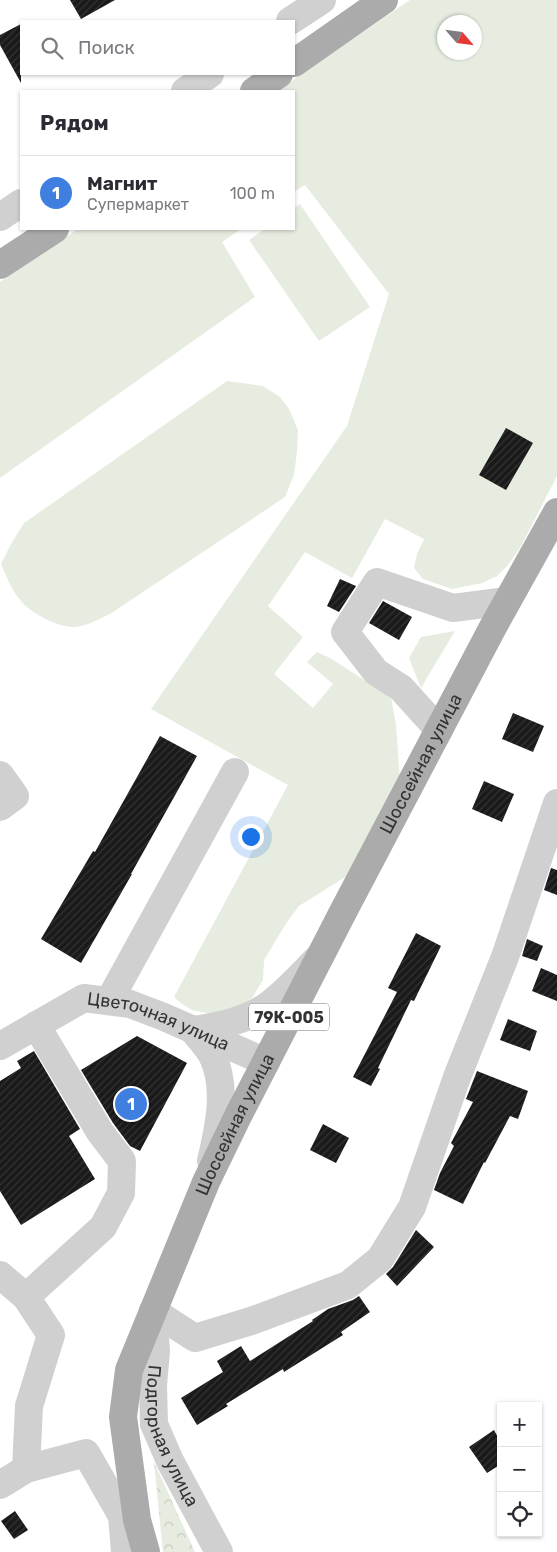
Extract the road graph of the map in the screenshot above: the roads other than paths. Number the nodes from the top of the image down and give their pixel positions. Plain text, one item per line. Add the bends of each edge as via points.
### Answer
1 (322, 0) edge
2 (384, 0) edge
3 (292, 20) edge
4 (295, 62) edge
5 (208, 75) edge
6 (278, 75) edge
7 (186, 90) edge
8 (255, 90) edge
9 (20, 204) edge
10 (0, 217) edge
11 (53, 230) edge
12 (0, 265) edge
13 (557, 512) edge
14 (507, 601) junction
15 (439, 730) junction
16 (235, 772) dead end
17 (0, 775) edge
18 (557, 803) edge
19 (0, 807) edge
20 (321, 955) junction
21 (109, 1001) junction
22 (36, 1026) junction
23 (194, 1030) junction
24 (0, 1046) edge
25 (266, 1062) junction
26 (206, 1182) junction
27 (0, 1275) edge
28 (26, 1297) junction
29 (153, 1311) junction
30 (26, 1469) junction
31 (0, 1485) edge
32 (124, 1552) edge
33 (146, 1552) edge
34 (219, 1552) edge

1 - 3 street
2 - 4 main road
5 - 7 street
6 - 8 main road
9 - 10 street
11 - 12 main road
13 - 14 main road, Шоссейная улица / 79К-005
14 - 15 main road, Шоссейная улица / 79К-005
14 - 15 street via 453,608 376,582 345,632 376,672 401,688
15 - 20 main road, Шоссейная улица / 79К-005
16 - 21 street
17 - 19 street via 15,796
18 - 29 street via 505,957 457,1077 412,1207 380,1259 348,1285 195,1338
20 - 23 street via 267,1006 221,1026
20 - 25 main road, Шоссейная улица / 79К-005
21 - 22 street, Цветочная улица via 84,998
21 - 23 street, Цветочная улица via 130,1004
22 - 24 street, Цветочная улица
22 - 28 street via 100,1132 122,1161 121,1193 103,1227
23 - 25 street, Цветочная улица
23 - 26 street via 211,1054 220,1076 218,1132
25 - 26 main road, Шоссейная улица / 79К-005
26 - 29 main road, Шоссейная улица / 79К-005
27 - 28 street
28 - 30 street via 51,1335 28,1406
29 - 33 main road, Шоссейная улица / 79К-005 via 130,1370 123,1417 137,1520
29 - 34 street, Подгорная улица via 156,1351 154,1424
30 - 31 street
30 - 32 street via 86,1453 122,1516

